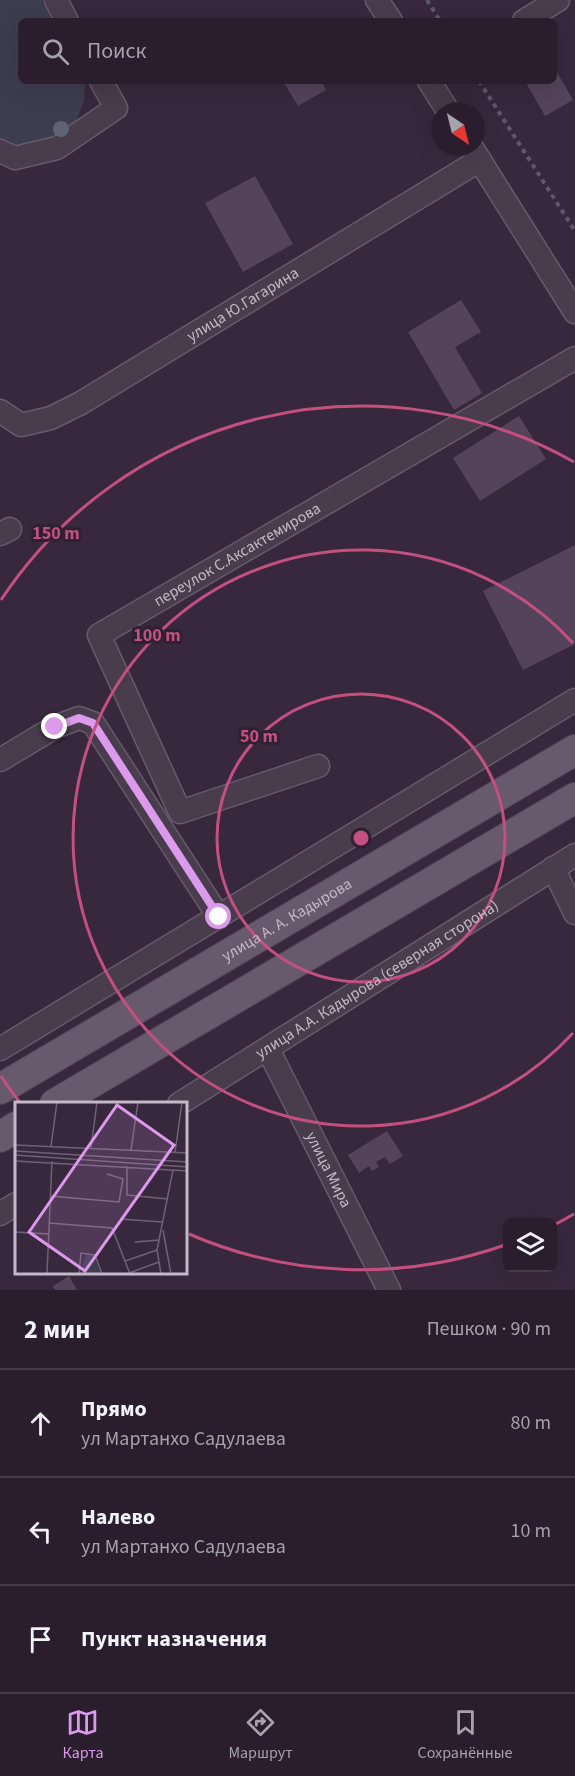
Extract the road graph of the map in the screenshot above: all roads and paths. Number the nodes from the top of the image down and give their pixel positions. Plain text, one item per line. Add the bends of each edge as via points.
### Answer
1 (56, 0) edge
2 (377, 0) edge
3 (427, 0) edge
4 (558, 0) edge
5 (66, 18) edge
6 (389, 18) edge
7 (438, 18) edge
8 (529, 18) edge
9 (103, 84) edge
10 (431, 84) edge
11 (481, 84) edge
12 (442, 102) edge
13 (0, 152) edge
14 (471, 156) edge
15 (478, 156) edge
16 (575, 231) edge
17 (575, 312) edge
18 (575, 358) edge
19 (0, 411) edge
20 (575, 700) edge
21 (575, 750) edge
22 (0, 760) edge
23 (318, 766) dead end
24 (575, 798) edge
25 (575, 855) edge
26 (553, 868) junction
27 (575, 913) edge
28 (219, 917) junction
29 (0, 1049) edge
30 (268, 1049) junction
31 (0, 1089) edge
32 (58, 1102) edge
33 (182, 1102) edge
34 (15, 1128) edge
35 (0, 1137) edge
36 (15, 1205) edge
37 (0, 1214) edge
38 (389, 1290) edge

1 - 5 street
2 - 6 street
3 - 7 path
4 - 8 street
9 - 13 street via 116,108 57,148 15,158
10 - 12 street
11 - 16 path
14 - 19 street, улица Ю.Гагарина via 81,404 51,418 21,425
15 - 17 street
18 - 23 street, переулок С.Аксактемирова via 99,635 180,812
20 - 28 street
21 - 31 main road, улица А. А. Кадырова
22 - 28 street via 55,727 79,718 93,723
24 - 32 main road
25 - 26 street, улица А.А. Кадырова (северная сторона)
26 - 27 street
26 - 30 street, улица А.А. Кадырова (северная сторона)
28 - 29 street
30 - 33 street, улица А.А. Кадырова (северная сторона)
30 - 38 street, улица Мира
34 - 35 main road
36 - 37 street

